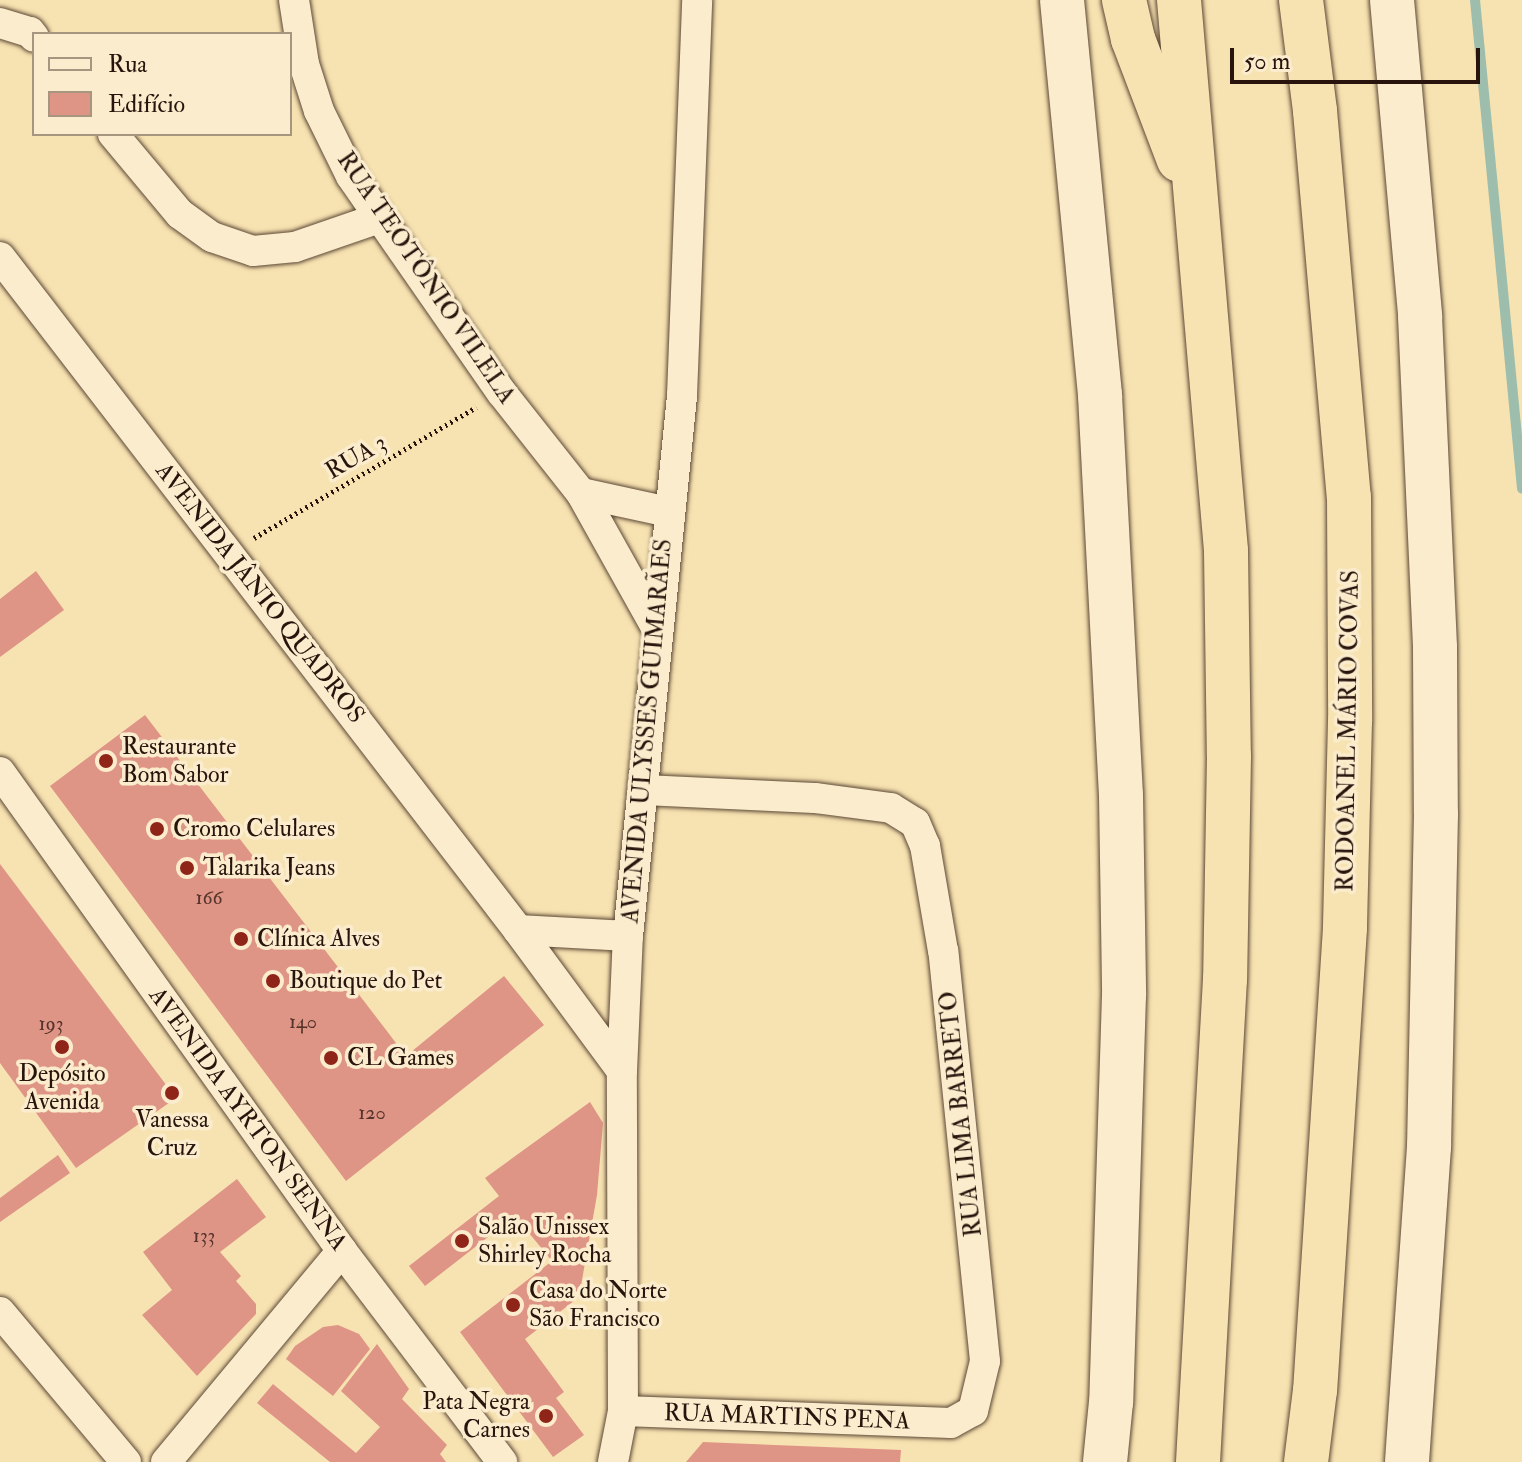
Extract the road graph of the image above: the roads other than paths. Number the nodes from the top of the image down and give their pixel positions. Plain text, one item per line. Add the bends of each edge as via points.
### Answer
1 (294, 0) edge
2 (697, 0) edge
3 (1062, 0) edge
4 (1124, 0) edge
5 (1179, 0) edge
6 (1301, 0) edge
7 (1392, 0) edge
8 (0, 23) edge
9 (32, 34) edge
10 (115, 136) edge
11 (1199, 214) junction
12 (379, 218) junction
13 (0, 257) edge
14 (581, 493) junction
15 (668, 512) junction
16 (658, 631) junction
17 (0, 772) edge
18 (643, 790) junction
19 (518, 930) junction
20 (628, 936) junction
21 (622, 1071) junction
22 (342, 1251) junction
23 (0, 1312) edge
24 (623, 1411) junction
25 (951, 1423) joint
26 (126, 1462) edge
27 (166, 1462) edge
28 (502, 1462) edge
29 (613, 1462) edge
30 (1105, 1462) edge
31 (1198, 1462) edge
32 (1306, 1462) edge
33 (1407, 1462) edge

1 - 12 street, RUA TEOTÔNIO VILELA via 304,64 319,111
2 - 15 street, AVENIDA ULYSSES GUIMARÃES via 682,396
3 - 30 main road via 1100,395 1121,795 1124,995
4 - 11 highway via 1133,39
5 - 11 highway
6 - 32 highway, RODOANEL MÁRIO COVAS via 1349,497 1350,705 1345,928
7 - 33 main road via 1420,316 1435,678 1429,1147
8 - 9 street
10 - 12 street via 180,214 212,237 253,251 295,247
11 - 31 highway via 1226,551 1229,756 1225,979
12 - 14 street, RUA TEOTÔNIO VILELA via 502,393
13 - 19 street, AVENIDA JÂNIO QUADROS
14 - 15 street
14 - 16 street, RUA TEOTÔNIO VILELA
15 - 16 street, AVENIDA ULYSSES GUIMARÃES
16 - 18 street, AVENIDA ULYSSES GUIMARÃES
17 - 22 street, AVENIDA AYRTON SENNA
18 - 20 street, AVENIDA ULYSSES GUIMARÃES
18 - 25 street, RUA LIMA BARRETO via 815,798 891,808 915,823 925,846 943,951 985,1361 973,1411
19 - 20 street
19 - 21 street, AVENIDA JÂNIO QUADROS
20 - 21 street, AVENIDA ULYSSES GUIMARÃES
21 - 24 street, AVENIDA ULYSSES GUIMARÃES
22 - 27 street
22 - 28 street, AVENIDA AYRTON SENNA
23 - 26 street
24 - 25 street, RUA MARTINS PENA
24 - 29 street, AVENIDA ULYSSES GUIMARÃES

